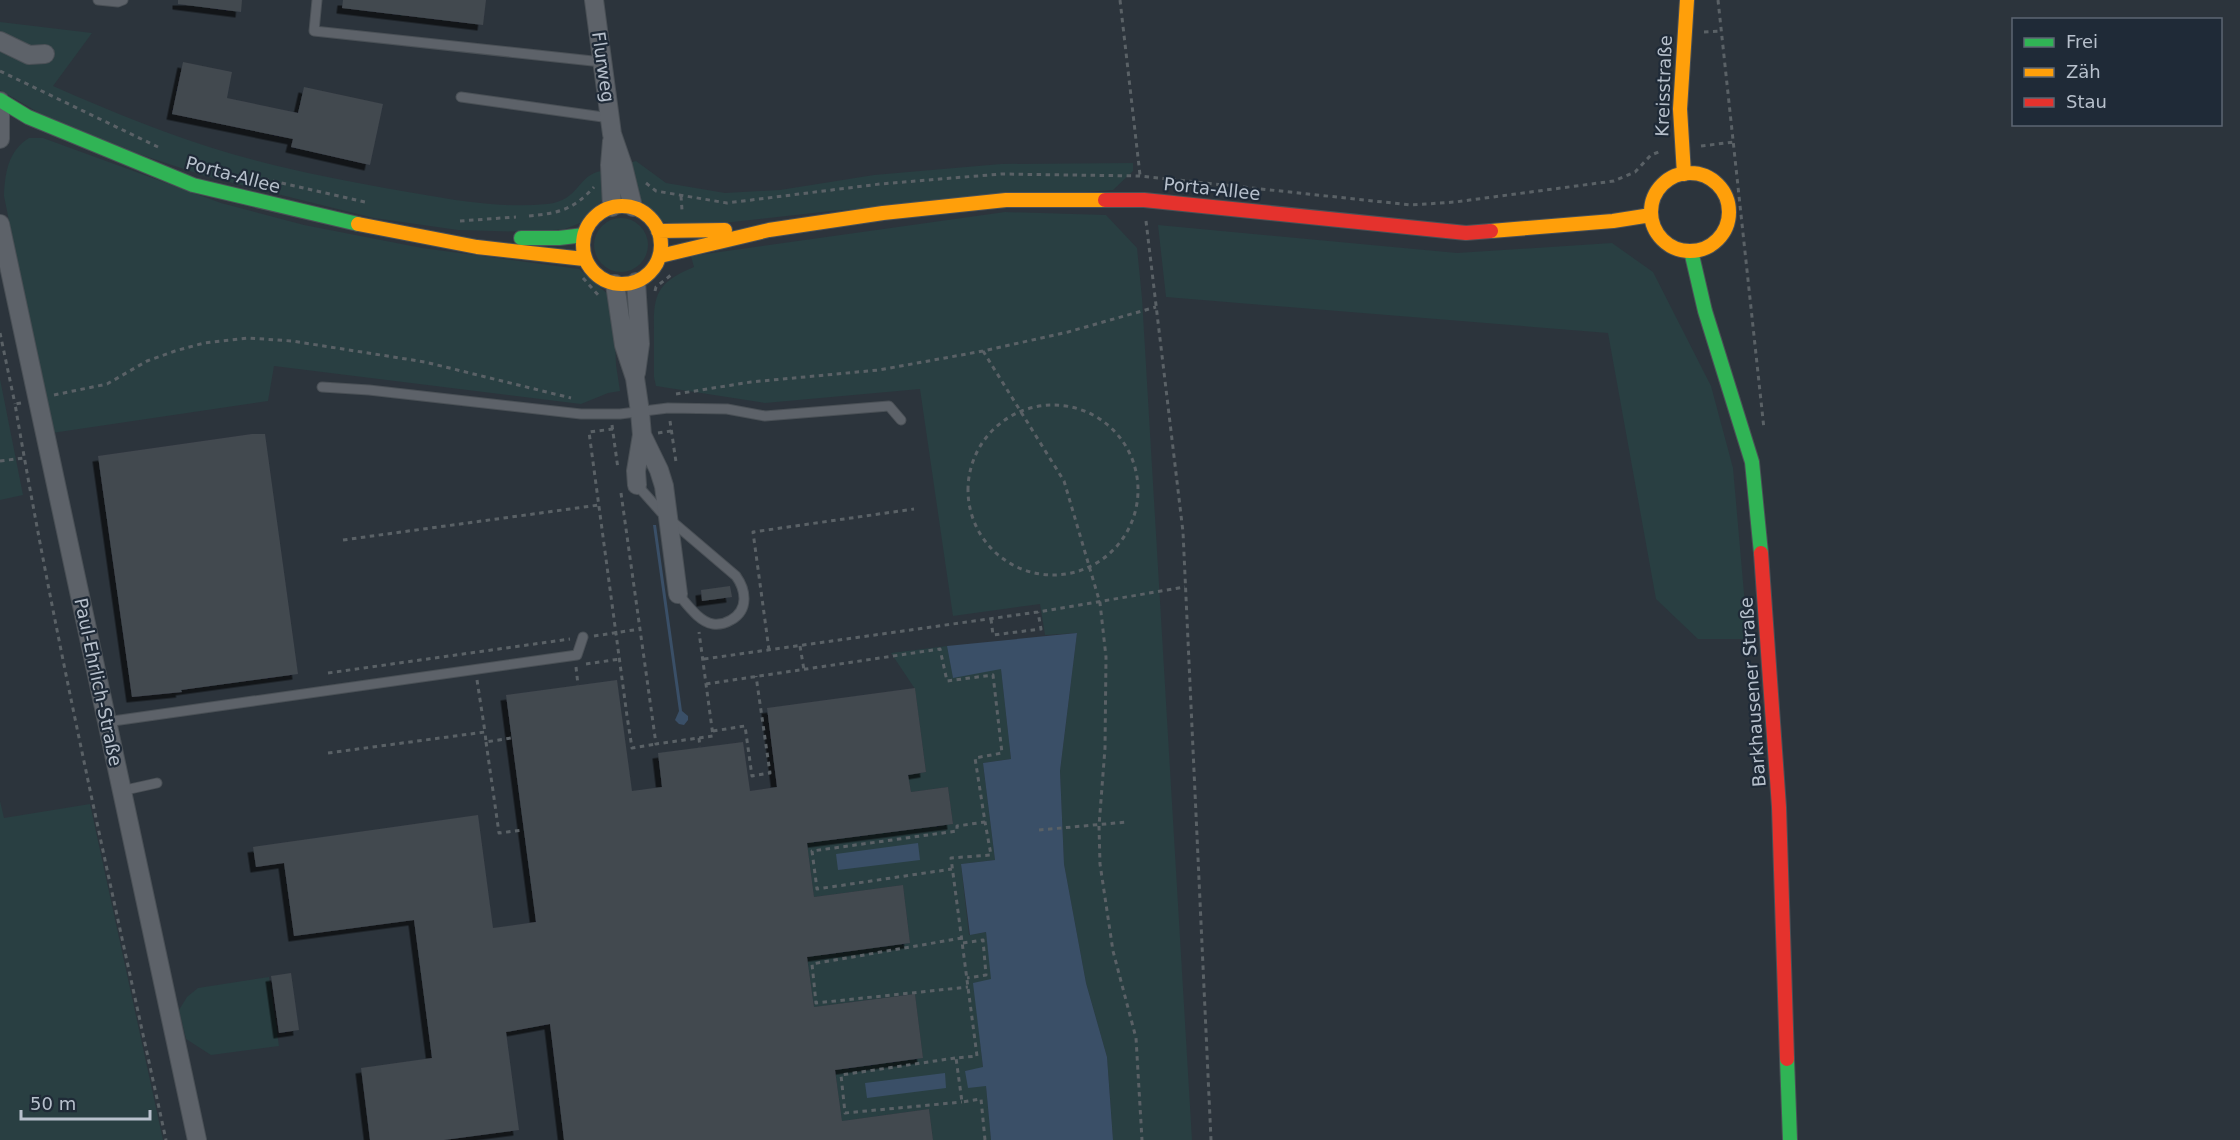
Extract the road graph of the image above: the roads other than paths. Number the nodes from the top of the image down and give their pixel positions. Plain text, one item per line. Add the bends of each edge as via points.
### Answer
1 (98, 0) edge
2 (123, 0) edge
3 (317, 0) edge
4 (594, 0) edge
5 (1687, 0) edge
6 (0, 41) edge
7 (45, 54) dead end
8 (602, 62) junction
9 (461, 97) dead end
10 (0, 100) edge
11 (611, 126) junction
12 (0, 139) edge
13 (1684, 174) junction
14 (619, 182) junction
15 (612, 207) junction
16 (633, 207) junction
17 (1651, 215) junction
18 (0, 224) edge
19 (770, 230) junction
20 (658, 231) junction
21 (584, 235) junction
22 (435, 238) junction
23 (1691, 251) junction
24 (660, 256) junction
25 (584, 259) junction
26 (636, 282) junction
27 (615, 284) junction
28 (636, 378) junction
29 (322, 387) dead end
30 (640, 412) junction
31 (901, 420) dead end
32 (642, 435) junction
33 (637, 485) joint
34 (668, 519) junction
35 (678, 594) joint
36 (583, 637) road end
37 (106, 722) junction
38 (157, 783) dead end
39 (121, 790) junction
40 (197, 1140) edge
41 (1790, 1140) edge

1 - 2 lane
3 - 8 lane via 314,31
4 - 8 street, Flurweg
5 - 13 street, Kreisstraße via 1680,88
6 - 7 street via 29,55
8 - 11 street, Flurweg
9 - 11 lane
10 - 12 street
10 - 22 street, Porta-Allee via 28,117 193,185 338,220
11 - 14 street, Flurweg
13 - 17 street via 1666,180 1657,190
13 - 23 street via 1704,176 1716,183 1728,206 1724,231 1704,248
14 - 15 street, Flurweg
14 - 16 street, Flurweg
15 - 16 street
15 - 21 street via 594,217
16 - 20 street via 652,220
17 - 19 street, Porta-Allee via 1466,233 1144,200 1006,200
17 - 23 street via 1660,237 1679,250
18 - 37 street, Paul-Ehrlich-Straße
19 - 20 street, Porta-Allee
19 - 24 street, Porta-Allee
20 - 24 street
21 - 22 street, Porta-Allee
21 - 25 street
22 - 25 street, Porta-Allee via 477,247
23 - 41 street, Barkhausener Straße via 1705,311 1752,462 1779,807
24 - 26 street via 647,276
25 - 27 street via 597,276
26 - 27 street
26 - 28 street via 640,344
27 - 28 street via 624,345
28 - 30 street
29 - 30 lane via 581,414
30 - 31 lane via 668,408 727,409 765,416 889,406
30 - 32 street
32 - 33 street
32 - 34 street via 659,470
33 - 34 lane
34 - 35 street
34 - 35 lane via 736,576 745,595 736,617 715,625 696,614
36 - 37 lane via 577,655
37 - 39 street, Paul-Ehrlich-Straße
38 - 39 lane
39 - 40 street, Paul-Ehrlich-Straße

